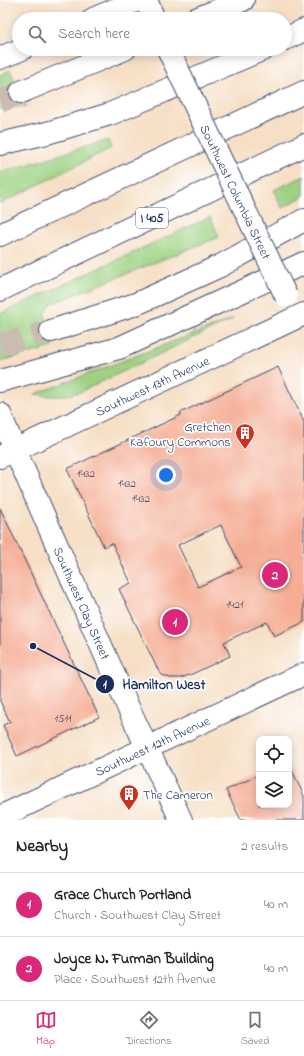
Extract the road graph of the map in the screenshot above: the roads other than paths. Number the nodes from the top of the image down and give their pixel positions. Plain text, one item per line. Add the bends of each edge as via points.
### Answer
1 (243, 0) edge
2 (147, 7) edge
3 (124, 12) edge
4 (213, 12) edge
5 (304, 30) edge
6 (292, 36) edge
7 (12, 53) edge
8 (108, 56) edge
9 (171, 56) edge
10 (247, 56) edge
11 (0, 58) edge
12 (21, 92) tunnel mouth
13 (304, 92) edge
14 (0, 144) edge
15 (304, 146) edge
16 (304, 220) edge
17 (0, 235) edge
18 (304, 263) edge
19 (0, 290) edge
20 (301, 322) edge
21 (51, 331) tunnel mouth
22 (0, 381) edge
23 (0, 414) edge
24 (8, 453) edge
25 (304, 674) edge
26 (147, 748) junction
27 (0, 817) edge
28 (181, 820) edge

1 - 4 main road
2 - 3 main road
5 - 6 main road
7 - 11 main road
8 - 12 main road
9 - 20 main road, Southwest Columbia Street, bridge via 286,296
10 - 14 main road via 110,114
13 - 17 main road
15 - 19 main road, I 405
16 - 21 main road via 220,266 136,304
18 - 22 main road via 118,348
20 - 24 main road, Southwest 13th Avenue
23 - 24 main road, Southwest Clay Street
24 - 26 main road, Southwest Clay Street
25 - 26 main road, Southwest 12th Avenue
26 - 27 main road, Southwest 12th Avenue
26 - 28 main road, Southwest Clay Street

